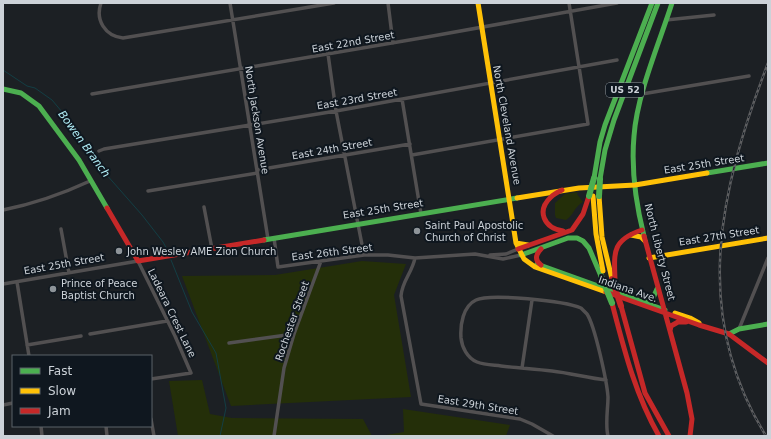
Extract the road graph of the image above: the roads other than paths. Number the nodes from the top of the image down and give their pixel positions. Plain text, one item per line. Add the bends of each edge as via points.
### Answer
1 (101, 3) edge
2 (230, 3) edge
3 (334, 3) edge
4 (388, 3) edge
5 (478, 3) edge
6 (569, 3) edge
7 (617, 3) edge
8 (658, 3) edge
9 (672, 3) edge
10 (320, 4) edge
11 (651, 5) edge
12 (570, 10) junction
13 (714, 15) dead end
14 (233, 20) junction
15 (665, 20) junction
16 (481, 27) junction
17 (394, 43) junction
18 (326, 46) dead end
19 (328, 54) junction
20 (617, 60) dead end
21 (579, 67) junction
22 (241, 69) junction
23 (749, 76) dead end
24 (490, 82) junction
25 (3, 89) edge
26 (92, 94) dead end
27 (642, 94) junction
28 (402, 99) junction
29 (336, 111) junction
30 (250, 124) junction
31 (500, 139) junction
32 (410, 144) junction
33 (99, 151) dead end
34 (345, 155) junction
35 (412, 155) junction
36 (768, 163) edge
37 (257, 171) junction
38 (597, 178) junction
39 (90, 181) junction
40 (635, 185) junction
41 (562, 190) junction
42 (148, 191) dead end
43 (594, 196) junction
44 (509, 198) junction
45 (204, 207) dead end
46 (3, 208) edge
47 (421, 214) junction
48 (357, 223) junction
49 (61, 229) dead end
50 (642, 230) junction
51 (566, 231) junction
52 (629, 235) junction
53 (768, 238) edge
54 (271, 239) junction
55 (645, 241) junction
56 (516, 243) junction
57 (534, 244) junction
58 (542, 248) junction
59 (212, 249) junction
60 (520, 252) junction
61 (364, 255) junction
62 (415, 258) junction
63 (649, 258) junction
64 (768, 258) edge
65 (138, 261) junction
66 (322, 261) junction
67 (541, 265) junction
68 (278, 267) joint
69 (69, 273) junction
70 (603, 276) junction
71 (613, 279) junction
72 (17, 282) junction
73 (3, 284) edge
74 (657, 286) junction
75 (532, 300) junction
76 (640, 300) junction
77 (664, 311) junction
78 (167, 321) junction
79 (690, 322) junction
80 (768, 324) edge
81 (704, 326) junction
82 (739, 329) junction
83 (90, 334) dead end
84 (294, 334) junction
85 (671, 334) junction
86 (729, 334) junction
87 (81, 336) dead end
88 (229, 343) dead end
89 (27, 345) junction
90 (29, 355) edge
91 (768, 363) edge
92 (522, 368) junction
93 (152, 379) edge
94 (606, 380) junction
95 (152, 424) edge
96 (154, 436) edge
97 (274, 436) edge
98 (553, 436) edge
99 (608, 436) edge
100 (659, 436) edge
101 (669, 436) edge
102 (690, 436) edge

1 - 14 street via 99,16 102,26 112,35 119,37
2 - 14 street, North Jackson Avenue
3 - 10 street
4 - 17 street
5 - 16 main road, North Cleveland Avenue
6 - 12 street
7 - 12 street, East 22nd Street
8 - 38 main road, US 52 via 614,120
9 - 15 main road, North Liberty Street
10 - 14 street
11 - 38 main road, US 52 via 600,142
12 - 16 street, East 22nd Street
12 - 21 street
13 - 15 street
14 - 22 street, North Jackson Avenue
15 - 27 main road, North Liberty Street
16 - 17 street, East 22nd Street
16 - 24 main road, North Cleveland Avenue
17 - 19 street, East 22nd Street
18 - 19 street
19 - 22 street, East 22nd Street
19 - 29 street
20 - 21 street, East 23rd Street
21 - 24 street, East 23rd Street
21 - 31 street via 588,124
22 - 26 street, East 22nd Street
22 - 30 street, North Jackson Avenue
23 - 27 street
24 - 28 street, East 23rd Street
24 - 31 main road, North Cleveland Avenue
25 - 39 main road via 21,93 39,106 76,156
27 - 40 main road, North Liberty Street via 634,134
28 - 29 street, East 23rd Street
28 - 32 street
29 - 30 street, East 23rd Street
29 - 34 street
30 - 33 street, East 23rd Street
30 - 37 street, North Jackson Avenue
31 - 35 street
31 - 44 main road, North Cleveland Avenue
32 - 34 street, East 24th Street
32 - 35 street
34 - 37 street, East 24th Street
34 - 48 street
35 - 47 street
36 - 40 main road, East 25th Street
37 - 42 street, East 24th Street
37 - 54 street, North Jackson Avenue
38 - 43 main road, bridge
38 - 43 main road, US 52, bridge
39 - 46 street via 28,205
39 - 65 main road
40 - 41 main road, East 25th Street
40 - 50 main road, North Liberty Street
41 - 44 main road, East 25th Street
41 - 51 main road via 552,196 543,211 551,228
43 - 51 main road via 579,222 572,230
43 - 70 main road, US 52 via 593,217
43 - 71 main road, US 52
44 - 47 main road, East 25th Street
44 - 56 main road, North Cleveland Avenue
45 - 59 street
47 - 48 main road, East 25th Street
48 - 54 main road, East 25th Street
48 - 61 street
49 - 69 street
50 - 52 main road
50 - 55 main road, North Liberty Street
51 - 57 main road
52 - 55 main road
52 - 71 main road via 622,240 617,250
53 - 63 main road, East 27th Street
54 - 59 main road, East 25th Street
54 - 68 street, North Jackson Avenue
55 - 63 main road, North Liberty Street
56 - 57 main road
56 - 60 main road, North Cleveland Avenue
57 - 60 main road
58 - 60 main road
58 - 67 main road via 536,255 536,260
58 - 70 main road via 568,238 580,240 589,248
59 - 65 main road, East 25th Street
60 - 62 street, East 26th Street via 503,259 467,254
60 - 67 main road, Indiana Ave.
60 - 77 main road, Indiana Ave. via 526,262 535,267 637,304
61 - 62 street, East 26th Street
61 - 66 street, East 26th Street
62 - 98 street, East 29th Street via 402,287 401,296 421,404 520,419
63 - 74 main road, North Liberty Street
64 - 82 street
65 - 69 street, East 25th Street
65 - 78 street, Ladeara Crest Lane
66 - 68 street, East 26th Street
66 - 84 street, Rochester Street
67 - 76 main road, Indiana Ave.
69 - 72 street, East 25th Street
70 - 100 main road, bridge via 639,397
71 - 101 main road, bridge via 645,393
72 - 73 street, East 25th Street
72 - 89 street
74 - 76 main road via 652,298
74 - 77 main road, North Liberty Street
75 - 92 street
75 - 92 street via 483,297 470,305 463,316 461,326 462,343 465,352 472,359 480,363
75 - 94 street via 559,302 586,312 594,330
76 - 77 main road, Indiana Ave.
77 - 79 main road, Indiana Ave.
77 - 81 main road, Indiana Ave. via 684,315
77 - 85 main road, North Liberty Street
78 - 83 street
78 - 93 street, Ladeara Crest Lane via 191,373
79 - 81 main road, Indiana Ave.
79 - 85 main road via 675,323 670,328
80 - 82 main road
81 - 86 main road
82 - 86 main road
84 - 88 street
84 - 97 street, Rochester Street via 284,368
85 - 102 main road, North Liberty Street via 691,410
86 - 91 main road
87 - 89 street
89 - 90 street
92 - 94 street
94 - 99 street
95 - 96 street

